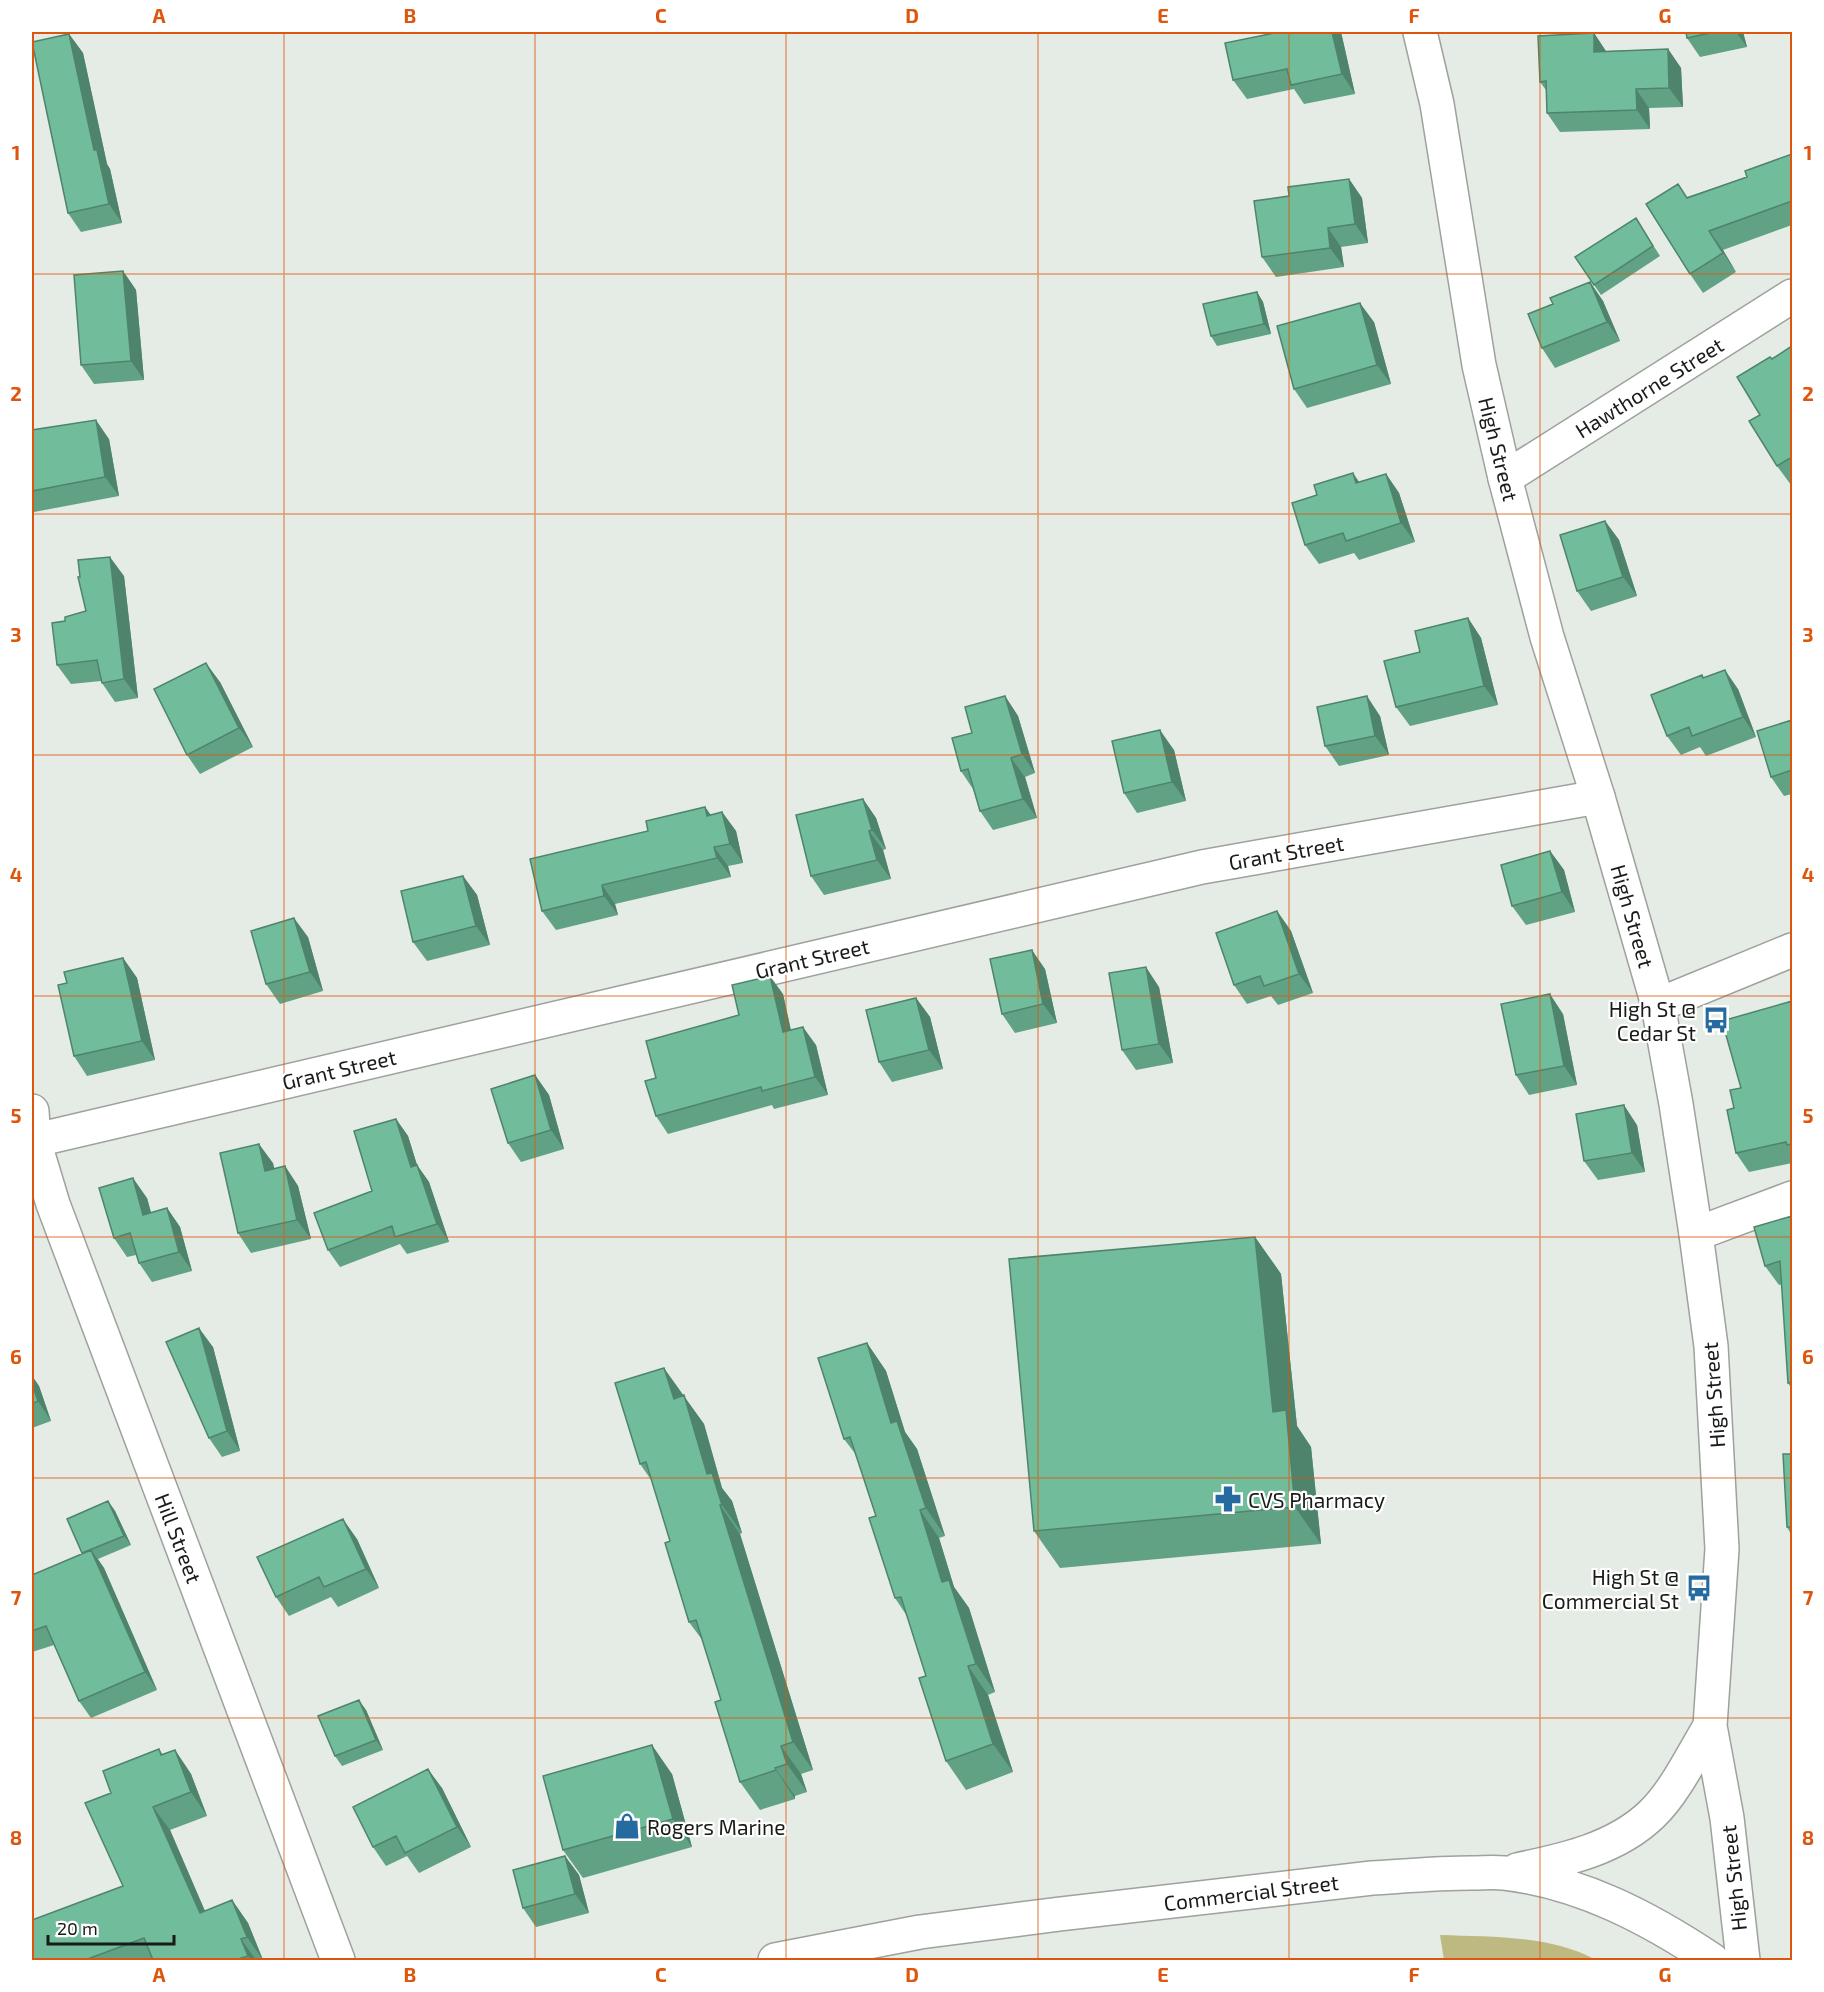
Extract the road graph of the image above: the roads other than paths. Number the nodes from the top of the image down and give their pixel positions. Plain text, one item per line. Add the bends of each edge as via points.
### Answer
1 (1420, 32) edge
2 (1792, 296) edge
3 (1505, 478) junction
4 (1598, 797) junction
5 (1792, 950) edge
6 (1658, 1005) junction
7 (32, 1131) edge
8 (1792, 1198) edge
9 (1696, 1234) junction
10 (1710, 1726) junction
11 (1503, 1873) junction
12 (338, 1960) edge
13 (775, 1960) edge
14 (1712, 1960) edge
15 (1743, 1960) edge

1 - 3 main road, High Street via 1437,104 1479,365
2 - 3 main road, Hawthorne Street
3 - 4 main road, High Street via 1547,637
4 - 6 main road, High Street
4 - 7 main road, Grant Street via 1202,867
5 - 6 main road
6 - 9 main road, High Street
7 - 12 main road, Hill Street via 53,1204
8 - 9 main road
9 - 10 main road, High Street via 1711,1346 1722,1549
10 - 11 main road via 1662,1802 1641,1824 1589,1851
10 - 15 main road, High Street via 1727,1818
11 - 13 main road, Commercial Street via 1351,1880 1060,1914 920,1932
11 - 14 main road, Commercial Street via 1552,1882 1599,1898 1644,1917

